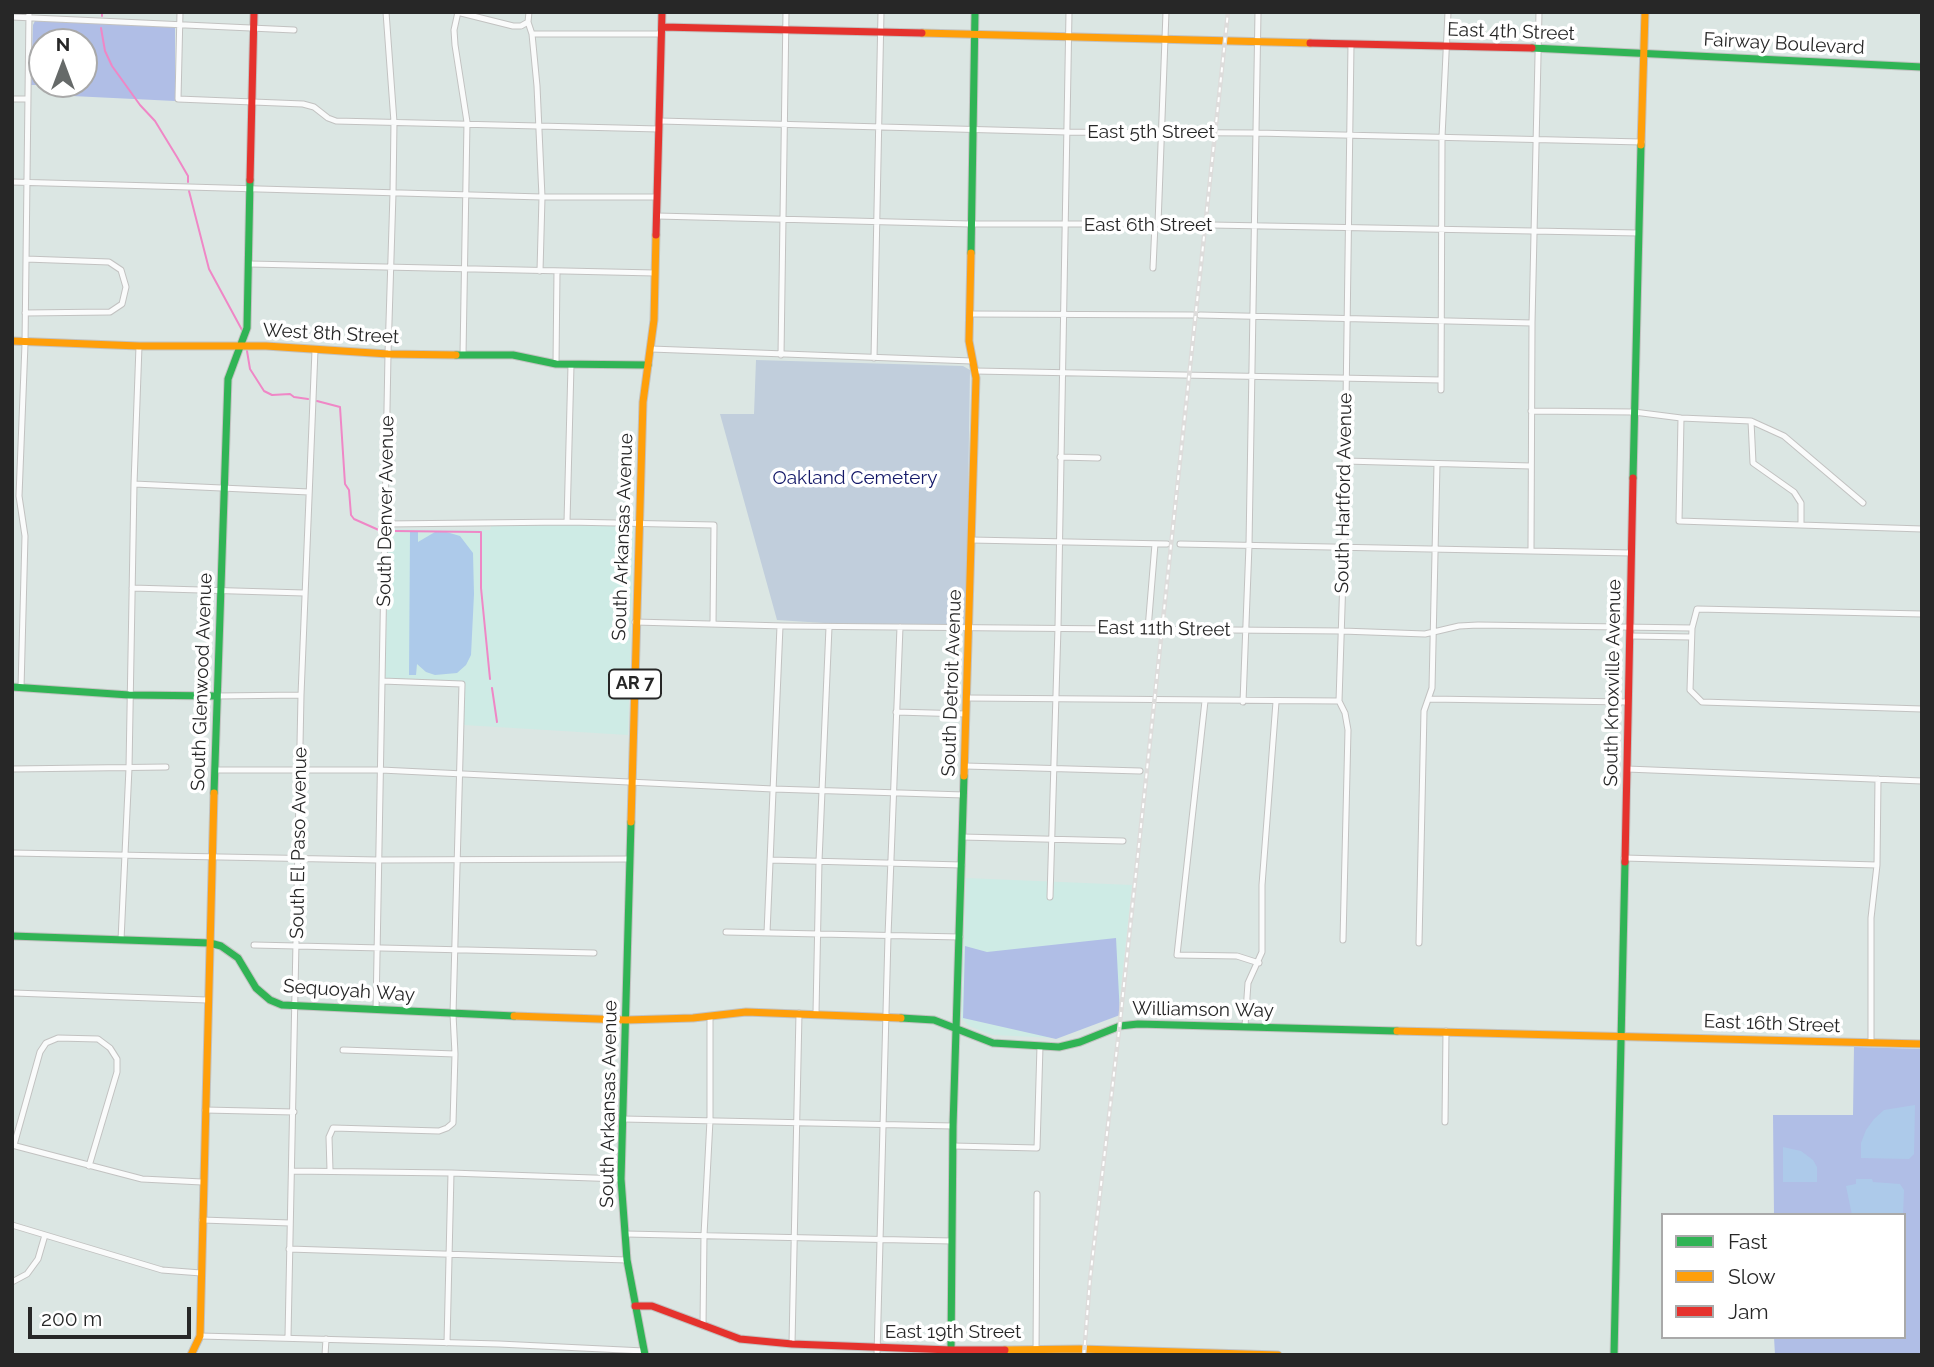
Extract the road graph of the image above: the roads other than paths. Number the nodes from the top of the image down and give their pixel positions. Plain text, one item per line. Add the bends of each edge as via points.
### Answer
1 (180, 12) edge
2 (254, 12) edge
3 (386, 12) edge
4 (457, 12) edge
5 (529, 12) edge
6 (662, 12) edge
7 (786, 12) edge
8 (881, 12) edge
9 (975, 12) edge
10 (1069, 12) edge
11 (1166, 12) edge
12 (1258, 12) edge
13 (1448, 12) edge
14 (1539, 12) edge
15 (1645, 12) edge
16 (29, 15) edge
17 (12, 17) edge
18 (528, 22) junction
19 (180, 24) junction
20 (253, 28) junction
21 (294, 30) dead end
22 (662, 31) junction
23 (786, 31) junction
24 (881, 33) junction
25 (531, 34) junction
26 (974, 35) junction
27 (1068, 37) junction
28 (1164, 39) junction
29 (1258, 41) junction
30 (1351, 44) junction
31 (1447, 46) junction
32 (1539, 48) junction
33 (1644, 52) junction
34 (1922, 67) edge
35 (12, 99) edge
36 (28, 100) junction
37 (253, 102) junction
38 (394, 121) junction
39 (467, 122) junction
40 (538, 124) junction
41 (659, 125) junction
42 (783, 125) junction
43 (878, 127) junction
44 (972, 129) junction
45 (1067, 132) junction
46 (1163, 133) junction
47 (1256, 133) junction
48 (1349, 135) junction
49 (1442, 137) junction
50 (1536, 141) junction
51 (1642, 142) junction
52 (12, 182) edge
53 (27, 182) junction
54 (251, 188) junction
55 (393, 193) junction
56 (468, 194) junction
57 (541, 197) junction
58 (658, 197) junction
59 (657, 216) junction
60 (783, 220) junction
61 (876, 222) junction
62 (970, 224) junction
63 (1156, 224) junction
64 (1065, 225) junction
65 (1254, 226) junction
66 (1347, 228) junction
67 (1441, 229) junction
68 (1534, 231) junction
69 (1639, 233) junction
70 (26, 259) junction
71 (250, 264) junction
72 (390, 268) junction
73 (1153, 268) dead end
74 (466, 270) junction
75 (540, 271) junction
76 (557, 271) junction
77 (655, 273) junction
78 (25, 313) junction
79 (970, 314) junction
80 (1063, 316) junction
81 (1252, 317) junction
82 (1346, 319) junction
83 (1440, 321) junction
84 (1532, 323) junction
85 (12, 341) edge
86 (25, 344) junction
87 (139, 346) junction
88 (240, 346) junction
89 (651, 349) junction
90 (315, 350) junction
91 (388, 354) junction
92 (464, 355) junction
93 (780, 355) junction
94 (874, 358) junction
95 (972, 361) junction
96 (556, 365) junction
97 (571, 365) junction
98 (648, 365) junction
99 (975, 371) junction
100 (1061, 373) junction
101 (1250, 377) junction
102 (1345, 378) junction
103 (1441, 380) junction
104 (1441, 390) dead end
105 (1531, 411) junction
106 (1634, 412) junction
107 (1681, 418) junction
108 (1751, 421) junction
109 (1060, 457) junction
110 (1098, 458) dead end
111 (1345, 461) junction
112 (1437, 464) junction
113 (1531, 466) junction
114 (134, 484) junction
115 (225, 489) junction
116 (309, 492) junction
117 (1863, 503) dead end
118 (567, 522) junction
119 (639, 523) junction
120 (386, 524) junction
121 (1801, 524) junction
122 (1922, 529) edge
123 (971, 540) junction
124 (1059, 541) junction
125 (1155, 544) junction
126 (1167, 544) dead end
127 (1180, 544) dead end
128 (1249, 545) junction
129 (1344, 546) junction
130 (1436, 547) junction
131 (1531, 549) junction
132 (1631, 553) junction
133 (132, 588) junction
134 (220, 590) junction
135 (304, 593) junction
136 (1922, 614) edge
137 (635, 622) junction
138 (713, 624) junction
139 (780, 626) junction
140 (829, 626) junction
141 (900, 627) junction
142 (1058, 627) junction
143 (1630, 627) junction
144 (969, 628) junction
145 (1692, 628) junction
146 (1148, 629) junction
147 (1245, 630) junction
148 (1342, 631) junction
149 (1433, 633) junction
150 (1630, 636) junction
151 (1691, 637) junction
152 (383, 681) junction
153 (12, 687) edge
154 (22, 688) junction
155 (129, 695) junction
156 (301, 695) junction
157 (217, 696) junction
158 (967, 698) junction
159 (1056, 699) junction
160 (1429, 699) junction
161 (1205, 701) junction
162 (1339, 701) junction
163 (1243, 702) junction
164 (1276, 702) junction
165 (1628, 702) junction
166 (1922, 709) edge
167 (897, 712) junction
168 (966, 714) junction
169 (965, 766) junction
170 (166, 767) dead end
171 (129, 768) junction
172 (12, 769) edge
173 (301, 769) junction
174 (1054, 769) junction
175 (1627, 769) junction
176 (215, 770) junction
177 (381, 770) junction
178 (1140, 771) dead end
179 (459, 773) junction
180 (1878, 779) junction
181 (1922, 780) edge
182 (633, 781) junction
183 (773, 789) junction
184 (823, 790) junction
185 (895, 793) junction
186 (964, 795) junction
187 (962, 837) junction
188 (1052, 839) junction
189 (1123, 841) dead end
190 (12, 853) edge
191 (124, 855) junction
192 (213, 858) junction
193 (299, 858) junction
194 (1624, 858) junction
195 (630, 859) junction
196 (378, 860) junction
197 (457, 860) junction
198 (770, 860) junction
199 (819, 862) junction
200 (891, 863) junction
201 (962, 865) junction
202 (1877, 865) junction
203 (1050, 897) dead end
204 (726, 932) dead end
205 (767, 933) junction
206 (817, 935) junction
207 (12, 936) edge
208 (888, 936) junction
209 (960, 937) junction
210 (121, 940) junction
211 (1343, 940) dead end
212 (210, 943) junction
213 (1419, 943) dead end
214 (254, 944) dead end
215 (296, 946) junction
216 (377, 947) junction
217 (455, 950) junction
218 (593, 953) dead end
219 (1259, 963) junction
220 (14, 993) edge
221 (207, 1000) junction
222 (295, 1007) junction
223 (376, 1010) junction
224 (799, 1013) junction
225 (816, 1013) junction
226 (453, 1014) junction
227 (710, 1017) junction
228 (887, 1018) junction
229 (626, 1020) junction
230 (1245, 1026) junction
231 (957, 1029) junction
232 (1446, 1031) junction
233 (1621, 1035) junction
234 (1871, 1043) junction
235 (1922, 1044) edge
236 (1040, 1046) junction
237 (343, 1051) dead end
238 (455, 1054) junction
239 (205, 1110) junction
240 (294, 1112) junction
241 (623, 1119) junction
242 (710, 1120) junction
243 (1445, 1122) dead end
244 (796, 1123) junction
245 (883, 1125) junction
246 (953, 1126) junction
247 (13, 1145) edge
248 (953, 1146) junction
249 (89, 1166) junction
250 (330, 1170) junction
251 (292, 1171) junction
252 (451, 1172) junction
253 (621, 1179) junction
254 (202, 1182) junction
255 (1037, 1194) dead end
256 (202, 1220) junction
257 (290, 1223) junction
258 (12, 1225) edge
259 (624, 1234) junction
260 (45, 1235) junction
261 (704, 1235) junction
262 (794, 1237) junction
263 (881, 1239) junction
264 (951, 1241) junction
265 (289, 1249) junction
266 (450, 1254) junction
267 (627, 1260) junction
268 (201, 1273) junction
269 (12, 1282) edge
270 (635, 1306) junction
271 (703, 1326) junction
272 (200, 1336) junction
273 (288, 1337) junction
274 (326, 1339) junction
275 (447, 1343) junction
276 (499, 1344) junction
277 (792, 1344) junction
278 (877, 1351) edge
279 (1035, 1351) edge
280 (951, 1352) edge
281 (1134, 1352) edge
282 (645, 1353) edge
283 (1203, 1354) edge
284 (191, 1355) edge
285 (325, 1355) edge
286 (499, 1355) edge
287 (1278, 1355) edge
288 (1614, 1355) edge

1 - 19 street
2 - 20 main road, South Glenwood Avenue
3 - 38 street, South Denver Avenue
4 - 18 street via 513,26
4 - 39 street via 454,30
5 - 18 street
6 - 22 main road, South Arkansas Avenue / AR 7
7 - 23 street
8 - 24 street
9 - 26 main road, South Detroit Avenue
10 - 27 street
11 - 28 street
12 - 29 street
13 - 31 street
14 - 32 street
15 - 33 main road, South Knoxville Avenue
16 - 17 street
16 - 19 street
16 - 36 street
18 - 25 street
19 - 20 street
19 - 37 street, East 5th Street via 178,99
20 - 21 street
20 - 37 main road, South Glenwood Avenue
22 - 23 main road, East 4th Street
22 - 25 street
22 - 41 main road, South Arkansas Avenue / AR 7
23 - 24 main road, East 4th Street
23 - 42 street
24 - 26 main road, East 4th Street
24 - 43 street
25 - 40 street
26 - 27 main road, East 4th Street
26 - 44 main road, South Detroit Avenue
27 - 28 main road, East 4th Street
27 - 45 street
28 - 29 main road, East 4th Street
28 - 46 street
29 - 30 main road, East 4th Street
29 - 47 street
30 - 31 main road, East 4th Street
30 - 48 street, South Hartford Avenue
31 - 32 main road, East 4th Street
31 - 49 street
32 - 33 main road, East 4th Street
32 - 50 street
33 - 34 main road, Fairway Boulevard
33 - 51 main road, South Knoxville Avenue
35 - 36 street
36 - 53 street
37 - 38 street, East 5th Street via 314,107 336,121
37 - 54 main road, South Glenwood Avenue
38 - 39 street, East 5th Street
38 - 55 street, South Denver Avenue
39 - 40 street, East 5th Street
39 - 56 street
40 - 41 street, East 5th Street
40 - 57 street
41 - 42 street, East 5th Street
41 - 58 main road, South Arkansas Avenue / AR 7
42 - 43 street, East 5th Street
42 - 60 street
43 - 44 street, East 5th Street
43 - 61 street
44 - 45 street, East 5th Street
44 - 62 main road, South Detroit Avenue
45 - 46 street, East 5th Street
45 - 64 street
46 - 47 street, East 5th Street
46 - 63 street
47 - 48 street, East 5th Street
47 - 65 street
48 - 49 street, East 5th Street
48 - 66 street, South Hartford Avenue
49 - 50 street, East 5th Street
49 - 67 street
50 - 51 street, East 5th Street
50 - 68 street
51 - 69 main road, South Knoxville Avenue
52 - 53 street
53 - 54 street
53 - 70 street
54 - 55 street
54 - 71 main road, South Glenwood Avenue
55 - 56 street
55 - 72 street, South Denver Avenue
56 - 57 street
56 - 74 street
57 - 58 street
57 - 75 street
58 - 59 main road, South Arkansas Avenue / AR 7
59 - 60 street, East 6th Street
59 - 77 main road, South Arkansas Avenue / AR 7
60 - 61 street, East 6th Street
60 - 93 street
61 - 62 street, East 6th Street
61 - 94 street
62 - 64 street, East 6th Street
62 - 79 main road, South Detroit Avenue
63 - 64 street, East 6th Street
63 - 65 street, East 6th Street
63 - 73 street
64 - 80 street
65 - 66 street, East 6th Street
65 - 81 street
66 - 67 street, East 6th Street
66 - 82 street, South Hartford Avenue
67 - 68 street, East 6th Street
67 - 83 street
68 - 69 street, East 6th Street
68 - 84 street
69 - 106 main road, South Knoxville Avenue
70 - 78 street
70 - 78 street via 109,262 121,270 126,287 122,304 110,313
71 - 72 street
71 - 88 main road, South Glenwood Avenue via 247,328
72 - 74 street
72 - 91 street, South Denver Avenue
74 - 75 street
74 - 92 street
75 - 76 street
76 - 77 street
76 - 96 street
77 - 89 main road, South Arkansas Avenue / AR 7
78 - 86 street
79 - 80 street
79 - 95 main road, South Detroit Avenue
80 - 81 street
80 - 100 street
81 - 82 street
81 - 101 street
82 - 83 street
82 - 102 street, South Hartford Avenue
83 - 84 street
83 - 103 street
84 - 105 street
85 - 86 main road, West 8th Street
86 - 87 main road, West 8th Street
86 - 154 street via 19,496 25,536
87 - 88 main road, West 8th Street
87 - 114 street
88 - 90 main road, West 8th Street
88 - 115 main road, South Glenwood Avenue via 228,379
89 - 93 street
89 - 98 main road, South Arkansas Avenue / AR 7
90 - 91 main road, West 8th Street
90 - 116 street, South El Paso Avenue
91 - 92 main road, West 8th Street
91 - 120 street, South Denver Avenue
92 - 96 main road, West 8th Street via 513,355
93 - 94 street
94 - 95 street
95 - 99 main road, South Detroit Avenue
96 - 97 main road, West 8th Street
97 - 98 main road, West 8th Street
97 - 118 street
98 - 119 main road, South Arkansas Avenue / AR 7
99 - 100 street
99 - 123 main road, South Detroit Avenue
100 - 101 street
100 - 109 street
101 - 102 street
101 - 128 street
102 - 103 street
102 - 111 street, South Hartford Avenue
103 - 104 street
105 - 106 street
105 - 113 street
106 - 107 street
106 - 132 main road, South Knoxville Avenue
107 - 108 street
107 - 121 street via 1679,521
108 - 117 street via 1784,436
108 - 121 street via 1754,463 1794,492 1801,503
109 - 110 street
109 - 124 street
111 - 112 street
111 - 129 street, South Hartford Avenue
112 - 113 street
112 - 130 street
113 - 131 street
114 - 115 street
114 - 133 street
115 - 116 street
115 - 134 main road, South Glenwood Avenue
116 - 135 street, South El Paso Avenue
118 - 119 street
118 - 120 street
119 - 137 main road, South Arkansas Avenue / AR 7
119 - 138 street via 714,524
120 - 152 street, South Denver Avenue
121 - 122 street
123 - 124 street
123 - 144 main road, South Detroit Avenue
124 - 125 street
124 - 142 street
125 - 126 street
125 - 146 street
127 - 128 street
128 - 129 street
128 - 147 street
129 - 130 street
129 - 148 street, South Hartford Avenue
130 - 131 street
130 - 149 street
131 - 132 street
132 - 143 main road, South Knoxville Avenue
133 - 134 street
133 - 155 street
134 - 135 street
134 - 157 main road, South Glenwood Avenue
135 - 156 street, South El Paso Avenue
136 - 145 street via 1697,609
137 - 138 street, East 11th Street
137 - 182 main road, South Arkansas Avenue / AR 7
138 - 139 street, East 11th Street
139 - 140 street, East 11th Street
139 - 183 street
140 - 141 street, East 11th Street
140 - 184 street
141 - 144 street, East 11th Street
141 - 167 street
142 - 144 street, East 11th Street
142 - 146 street, East 11th Street
142 - 159 street
143 - 145 street, East 11th Street
143 - 149 street, East 11th Street via 1478,625
143 - 150 main road, South Knoxville Avenue
144 - 158 main road, South Detroit Avenue
145 - 151 street
146 - 147 street, East 11th Street
147 - 148 street, East 11th Street
147 - 163 street
148 - 149 street, East 11th Street
148 - 162 street, South Hartford Avenue
149 - 160 street
150 - 151 street
150 - 165 main road, South Knoxville Avenue
151 - 166 street via 1690,690 1702,702
152 - 177 street, South Denver Avenue
152 - 179 street via 462,684
153 - 154 main road
154 - 155 main road
155 - 157 main road
155 - 171 street
156 - 157 street
156 - 173 street, South El Paso Avenue
157 - 176 main road, South Glenwood Avenue
158 - 159 street
158 - 168 main road, South Detroit Avenue
159 - 161 street
159 - 174 street
160 - 165 street
160 - 213 street via 1424,711
161 - 163 street
161 - 219 street via 1177,955 1237,956
162 - 164 street
162 - 211 street, South Hartford Avenue via 1348,730
163 - 164 street
164 - 219 street
165 - 175 main road, South Knoxville Avenue
167 - 168 street
167 - 185 street
168 - 169 main road, South Detroit Avenue
169 - 174 street
169 - 186 main road, South Detroit Avenue
170 - 171 street
171 - 172 street
171 - 191 street
173 - 176 street
173 - 177 street
173 - 193 street, South El Paso Avenue
174 - 178 street
174 - 188 street
175 - 180 street
175 - 194 main road, South Knoxville Avenue
176 - 192 main road, South Glenwood Avenue
177 - 179 street
177 - 196 street, South Denver Avenue
179 - 182 street
179 - 197 street
180 - 181 street
180 - 202 street
182 - 183 street
182 - 195 main road, South Arkansas Avenue / AR 7
183 - 184 street
183 - 198 street
184 - 185 street
184 - 199 street
185 - 186 street
185 - 200 street
186 - 187 main road, South Detroit Avenue
187 - 188 street
187 - 201 main road, South Detroit Avenue
188 - 189 street
188 - 203 street
190 - 191 street
191 - 192 street
191 - 210 street
192 - 193 street
192 - 212 main road, South Glenwood Avenue
193 - 196 street
193 - 215 street, South El Paso Avenue
194 - 202 street
194 - 233 main road, South Knoxville Avenue
195 - 197 street
195 - 229 main road, South Arkansas Avenue / AR 7
196 - 197 street
196 - 216 street, South Denver Avenue
197 - 217 street
198 - 199 street
198 - 205 street
199 - 200 street
199 - 206 street
200 - 201 street
200 - 208 street
201 - 209 main road, South Detroit Avenue
202 - 234 street via 1871,918
204 - 205 street
205 - 206 street
206 - 208 street
206 - 225 street
207 - 210 main road, Sequoyah Way
208 - 209 street
208 - 228 street
209 - 231 main road, South Detroit Avenue
210 - 212 main road, Sequoyah Way
212 - 221 main road, South Glenwood Avenue
212 - 222 main road, Sequoyah Way via 238,958 262,995
214 - 215 street
215 - 216 street
215 - 222 street, South El Paso Avenue
216 - 217 street
216 - 223 street, South Denver Avenue
217 - 218 street
217 - 226 street
219 - 230 street via 1248,983
220 - 221 street
221 - 239 main road, South Glenwood Avenue
222 - 223 main road, Sequoyah Way
222 - 240 street, South El Paso Avenue
223 - 226 main road, Sequoyah Way
224 - 225 main road, Williamson Way
224 - 227 main road, Williamson Way
224 - 244 street
225 - 228 main road, Williamson Way
226 - 229 main road, Sequoyah Way
226 - 238 street
227 - 229 main road, Williamson Way
227 - 242 street
228 - 231 main road, Williamson Way via 934,1020
228 - 245 street
229 - 241 main road, South Arkansas Avenue / AR 7
230 - 232 main road, Williamson Way
230 - 236 main road, Williamson Way via 1129,1024 1069,1045
231 - 236 main road, Williamson Way via 993,1043
231 - 246 main road, South Detroit Avenue
232 - 233 main road, Williamson Way
232 - 243 street
233 - 234 main road, East 16th Street
233 - 288 main road, South Knoxville Avenue
234 - 235 main road, East 16th Street
236 - 248 street via 1037,1148
237 - 238 street
238 - 250 street via 453,1123 439,1131 333,1128
239 - 240 street
239 - 254 main road, South Glenwood Avenue
240 - 251 street, South El Paso Avenue
241 - 242 street
241 - 253 main road, South Arkansas Avenue / AR 7
242 - 244 street
242 - 261 street
244 - 245 street
244 - 262 street
245 - 246 street
245 - 263 street
246 - 248 main road, South Detroit Avenue
247 - 249 street
247 - 249 street via 46,1043 58,1038 98,1039 117,1059 117,1072
248 - 264 main road, South Detroit Avenue
249 - 254 street via 142,1179
250 - 251 street
250 - 252 street
251 - 257 street, South El Paso Avenue
252 - 253 street
252 - 266 street
253 - 259 main road, South Arkansas Avenue / AR 7
254 - 256 main road, South Glenwood Avenue
255 - 279 street
256 - 257 street
256 - 268 main road, South Glenwood Avenue
257 - 265 street, South El Paso Avenue
258 - 260 street
259 - 261 street
259 - 267 main road, South Arkansas Avenue / AR 7
260 - 268 street via 162,1270
260 - 269 street via 38,1259 27,1274
261 - 262 street
261 - 271 street
262 - 263 street
262 - 277 street
263 - 264 street
263 - 278 street
264 - 280 main road, South Detroit Avenue
265 - 266 street
265 - 273 street, South El Paso Avenue
266 - 267 street
266 - 275 street
267 - 270 main road, South Arkansas Avenue / AR 7
268 - 272 main road, South Glenwood Avenue
270 - 271 main road, East 19th Street via 652,1306
270 - 282 main road, South Arkansas Avenue / AR 7
271 - 277 main road, East 19th Street via 740,1339
272 - 273 street
272 - 284 main road, South Glenwood Avenue
273 - 274 street
274 - 275 street
274 - 285 street
275 - 276 street
276 - 282 street
276 - 286 street
277 - 278 main road, East 19th Street
278 - 280 main road, East 19th Street
279 - 280 main road, East 19th Street
279 - 281 main road, East 19th Street
281 - 283 main road, East 19th Street
283 - 287 main road, East 19th Street

